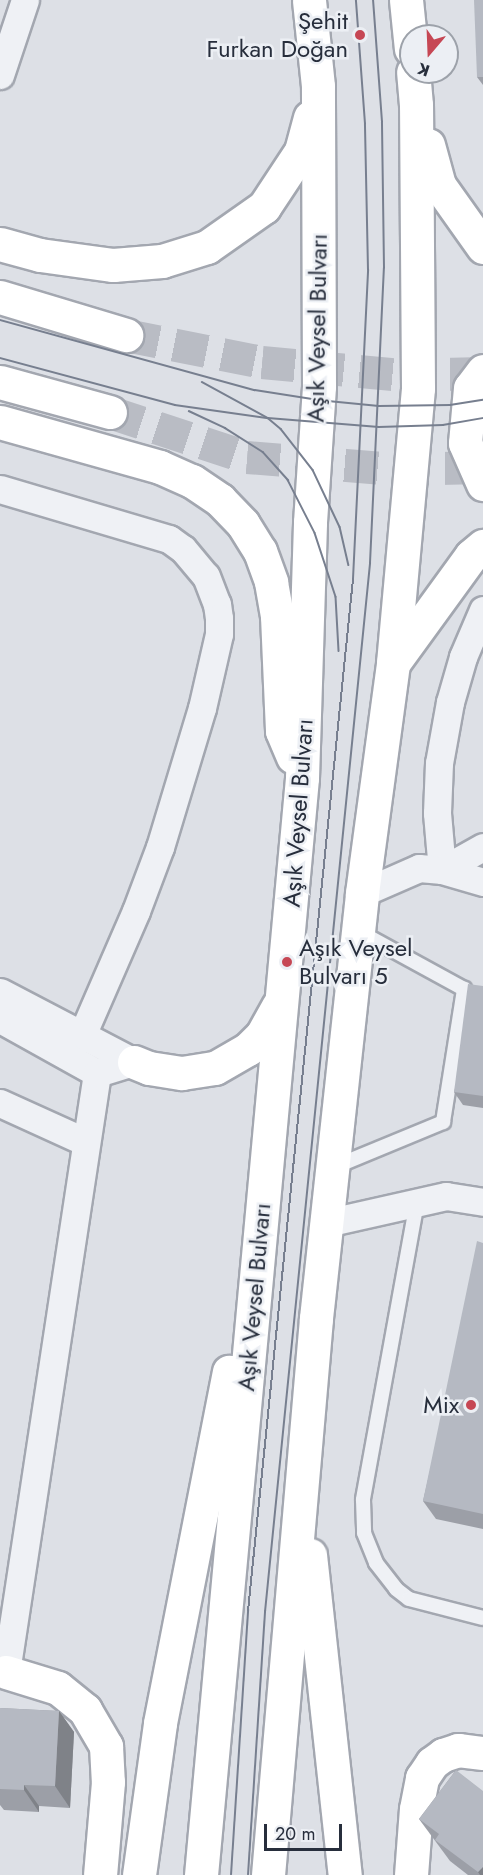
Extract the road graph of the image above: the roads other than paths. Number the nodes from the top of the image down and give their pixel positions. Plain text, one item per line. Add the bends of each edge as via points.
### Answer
1 (25, 0) edge
2 (309, 0) edge
3 (406, 0) edge
4 (408, 24) edge
5 (0, 75) edge
6 (414, 84) edge
7 (318, 86) junction
8 (416, 105) junction
9 (0, 244) edge
10 (483, 247) edge
11 (0, 297) edge
12 (126, 335) tunnel mouth
13 (483, 371) edge
14 (0, 382) edge
15 (110, 412) tunnel mouth
16 (0, 422) edge
17 (483, 484) edge
18 (0, 489) edge
19 (483, 546) edge
20 (483, 610) edge
21 (393, 663) junction
22 (302, 778) junction
23 (483, 847) edge
24 (442, 870) junction
25 (483, 882) edge
26 (362, 892) junction
27 (357, 930) junction
28 (0, 992) edge
29 (280, 1002) junction
30 (0, 1019) edge
31 (82, 1035) junction
32 (134, 1062) junction
33 (97, 1073) junction
34 (0, 1102) edge
35 (86, 1142) junction
36 (332, 1168) junction
37 (417, 1202) junction
38 (483, 1202) edge
39 (262, 1206) junction
40 (326, 1223) junction
41 (302, 1481) junction
42 (483, 1618) edge
43 (6, 1672) joint
44 (483, 1753) edge
45 (100, 1875) edge
46 (139, 1875) edge
47 (201, 1875) edge
48 (268, 1875) edge
49 (345, 1875) edge
50 (411, 1875) edge

1 - 5 street
2 - 7 main road, Aşık Veysel Bulvarı
3 - 4 main road
6 - 8 main road
7 - 9 main road via 302,151 264,207 207,247 162,261 113,265 40,255
7 - 22 main road, Aşık Veysel Bulvarı via 319,386 310,522
8 - 10 main road via 439,185
8 - 21 main road via 418,388
11 - 12 main road
13 - 17 main road via 470,388 465,443
14 - 15 main road
16 - 22 main road via 160,467 192,481 220,500 243,524 260,551 271,582 277,616 282,731
18 - 31 street via 169,539 206,576 219,618 202,708 160,847
19 - 21 main road via 471,556
20 - 24 street via 450,702 439,763
21 - 26 main road
22 - 29 main road, Aşık Veysel Bulvarı via 287,962
23 - 24 street
24 - 25 street
24 - 26 street via 419,868
26 - 27 main road
27 - 36 main road
27 - 36 lane via 464,989 443,1122
28 - 31 street
29 - 32 main road via 262,1035 248,1049 214,1068 182,1073
29 - 39 main road, Aşık Veysel Bulvarı
30 - 33 street
31 - 32 street
32 - 33 street
33 - 35 street
34 - 35 street
35 - 43 street
36 - 40 main road
37 - 38 street via 446,1196
37 - 40 street
37 - 42 lane via 363,1500 364,1533 376,1563 409,1599
39 - 46 main road via 160,1723
39 - 47 main road, Aşık Veysel Bulvarı
40 - 41 main road
41 - 48 main road
41 - 49 main road
43 - 45 main road via 58,1688 85,1710 106,1746 108,1782
44 - 50 main road via 458,1750 443,1755 422,1778 416,1801

